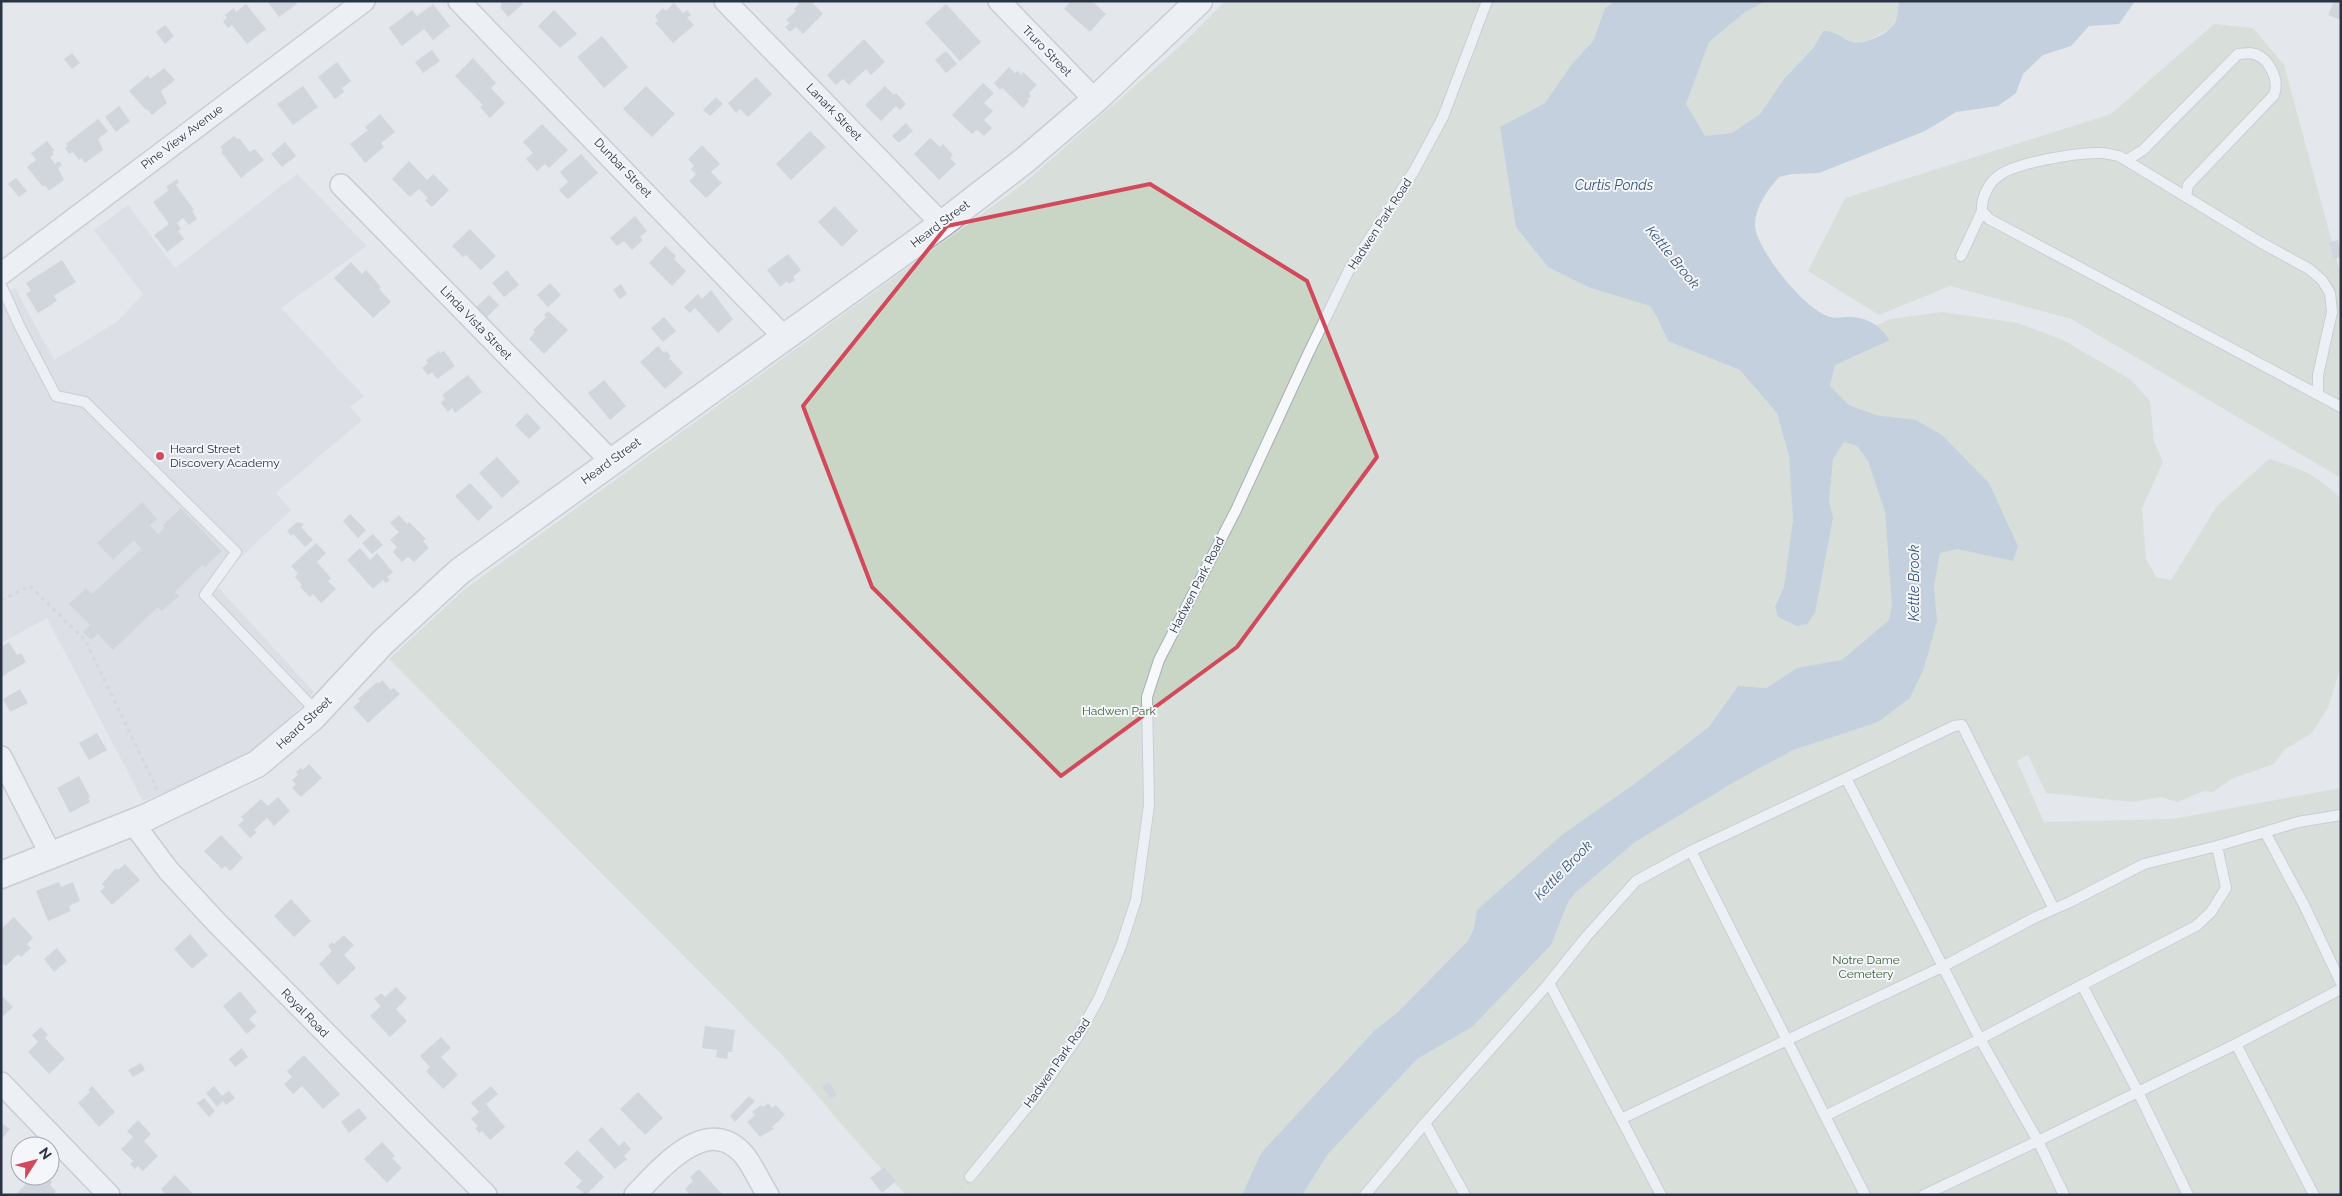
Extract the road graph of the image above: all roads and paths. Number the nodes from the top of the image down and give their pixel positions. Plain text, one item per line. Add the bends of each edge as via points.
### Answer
1 (364, 1) edge
2 (459, 1) edge
3 (725, 1) edge
4 (999, 1) edge
5 (1199, 1) edge
6 (1487, 1) edge
7 (1095, 100) junction
8 (2126, 160) junction
9 (341, 186) dead end
10 (2186, 197) junction
11 (1982, 211) junction
12 (942, 224) junction
13 (1961, 256) dead end
14 (1, 274) edge
15 (1, 285) edge
16 (784, 337) junction
17 (2318, 393) junction
18 (2341, 407) edge
19 (611, 461) junction
20 (1, 600) edge
21 (318, 712) junction
22 (1, 757) edge
23 (1846, 778) junction
24 (166, 808) junction
25 (2341, 815) edge
26 (133, 823) junction
27 (2265, 832) junction
28 (2217, 846) junction
29 (1691, 851) junction
30 (51, 855) junction
31 (1, 875) edge
32 (2054, 909) junction
33 (1942, 967) junction
34 (1549, 983) junction
35 (2341, 983) edge
36 (2082, 985) junction
37 (2341, 989) edge
38 (1980, 1039) junction
39 (1787, 1040) junction
40 (2236, 1044) junction
41 (1, 1083) edge
42 (2138, 1092) junction
43 (1825, 1116) junction
44 (1621, 1119) junction
45 (1425, 1123) junction
46 (2038, 1141) junction
47 (970, 1177) dead end
48 (109, 1195) edge
49 (486, 1195) edge
50 (636, 1195) edge
51 (768, 1195) edge
52 (1365, 1195) edge
53 (1465, 1195) edge
54 (1661, 1195) edge
55 (1865, 1195) edge
56 (1924, 1195) edge
57 (2064, 1195) edge
58 (2188, 1195) edge
59 (2314, 1195) edge

1 - 14 street, Pine View Avenue
2 - 16 street, Dunbar Street
3 - 12 street, Lanark Street
4 - 7 street, Truro Street
5 - 7 street, Heard Street
6 - 47 lane, Hadwen Park Road via 1443,117 1414,171 1349,270 1236,510 1159,660 1147,697 1149,805 1136,900 1100,998 1037,1095
7 - 12 street, Heard Street via 1025,160
8 - 10 lane
8 - 10 lane via 2143,150 2238,54 2258,56 2276,76 2274,95 2188,184
8 - 11 lane via 2100,153 2054,158 2015,167 1996,177 1985,192
9 - 19 street, Linda Vista Street
10 - 17 lane via 2309,269 2322,280 2330,294 2332,312 2318,375
11 - 13 lane
11 - 17 lane via 1989,218
12 - 16 street, Heard Street
15 - 21 lane via 56,396 85,402 236,552 205,594
16 - 19 street, Heard Street
17 - 18 lane
19 - 21 street, Heard Street via 460,571 383,642
20 - 24 path via 30,586 85,640
21 - 24 street, Heard Street via 257,764
22 - 30 street
23 - 29 lane
23 - 32 lane via 1962,725
23 - 33 lane
24 - 26 street, Heard Street
25 - 27 lane via 2298,822
26 - 30 street, Heard Street
26 - 49 street, Royal Road via 168,870 217,923
27 - 28 lane
27 - 35 lane
28 - 32 lane via 2144,864
28 - 36 lane via 2226,888 2211,912 2196,926
29 - 34 lane via 1636,881
29 - 39 lane
30 - 31 street, Heard Street
32 - 33 lane
33 - 38 lane
33 - 39 lane
34 - 44 lane
34 - 45 lane
36 - 38 lane
36 - 42 lane
37 - 40 lane
38 - 43 lane
38 - 46 lane
39 - 43 lane
39 - 44 lane
40 - 42 lane
40 - 59 lane
41 - 48 street
42 - 46 lane
42 - 58 lane
43 - 55 lane
44 - 54 lane
45 - 52 lane
45 - 53 lane
46 - 56 lane
46 - 57 lane
50 - 51 street via 668,1162 690,1146 708,1140 726,1140 744,1155

